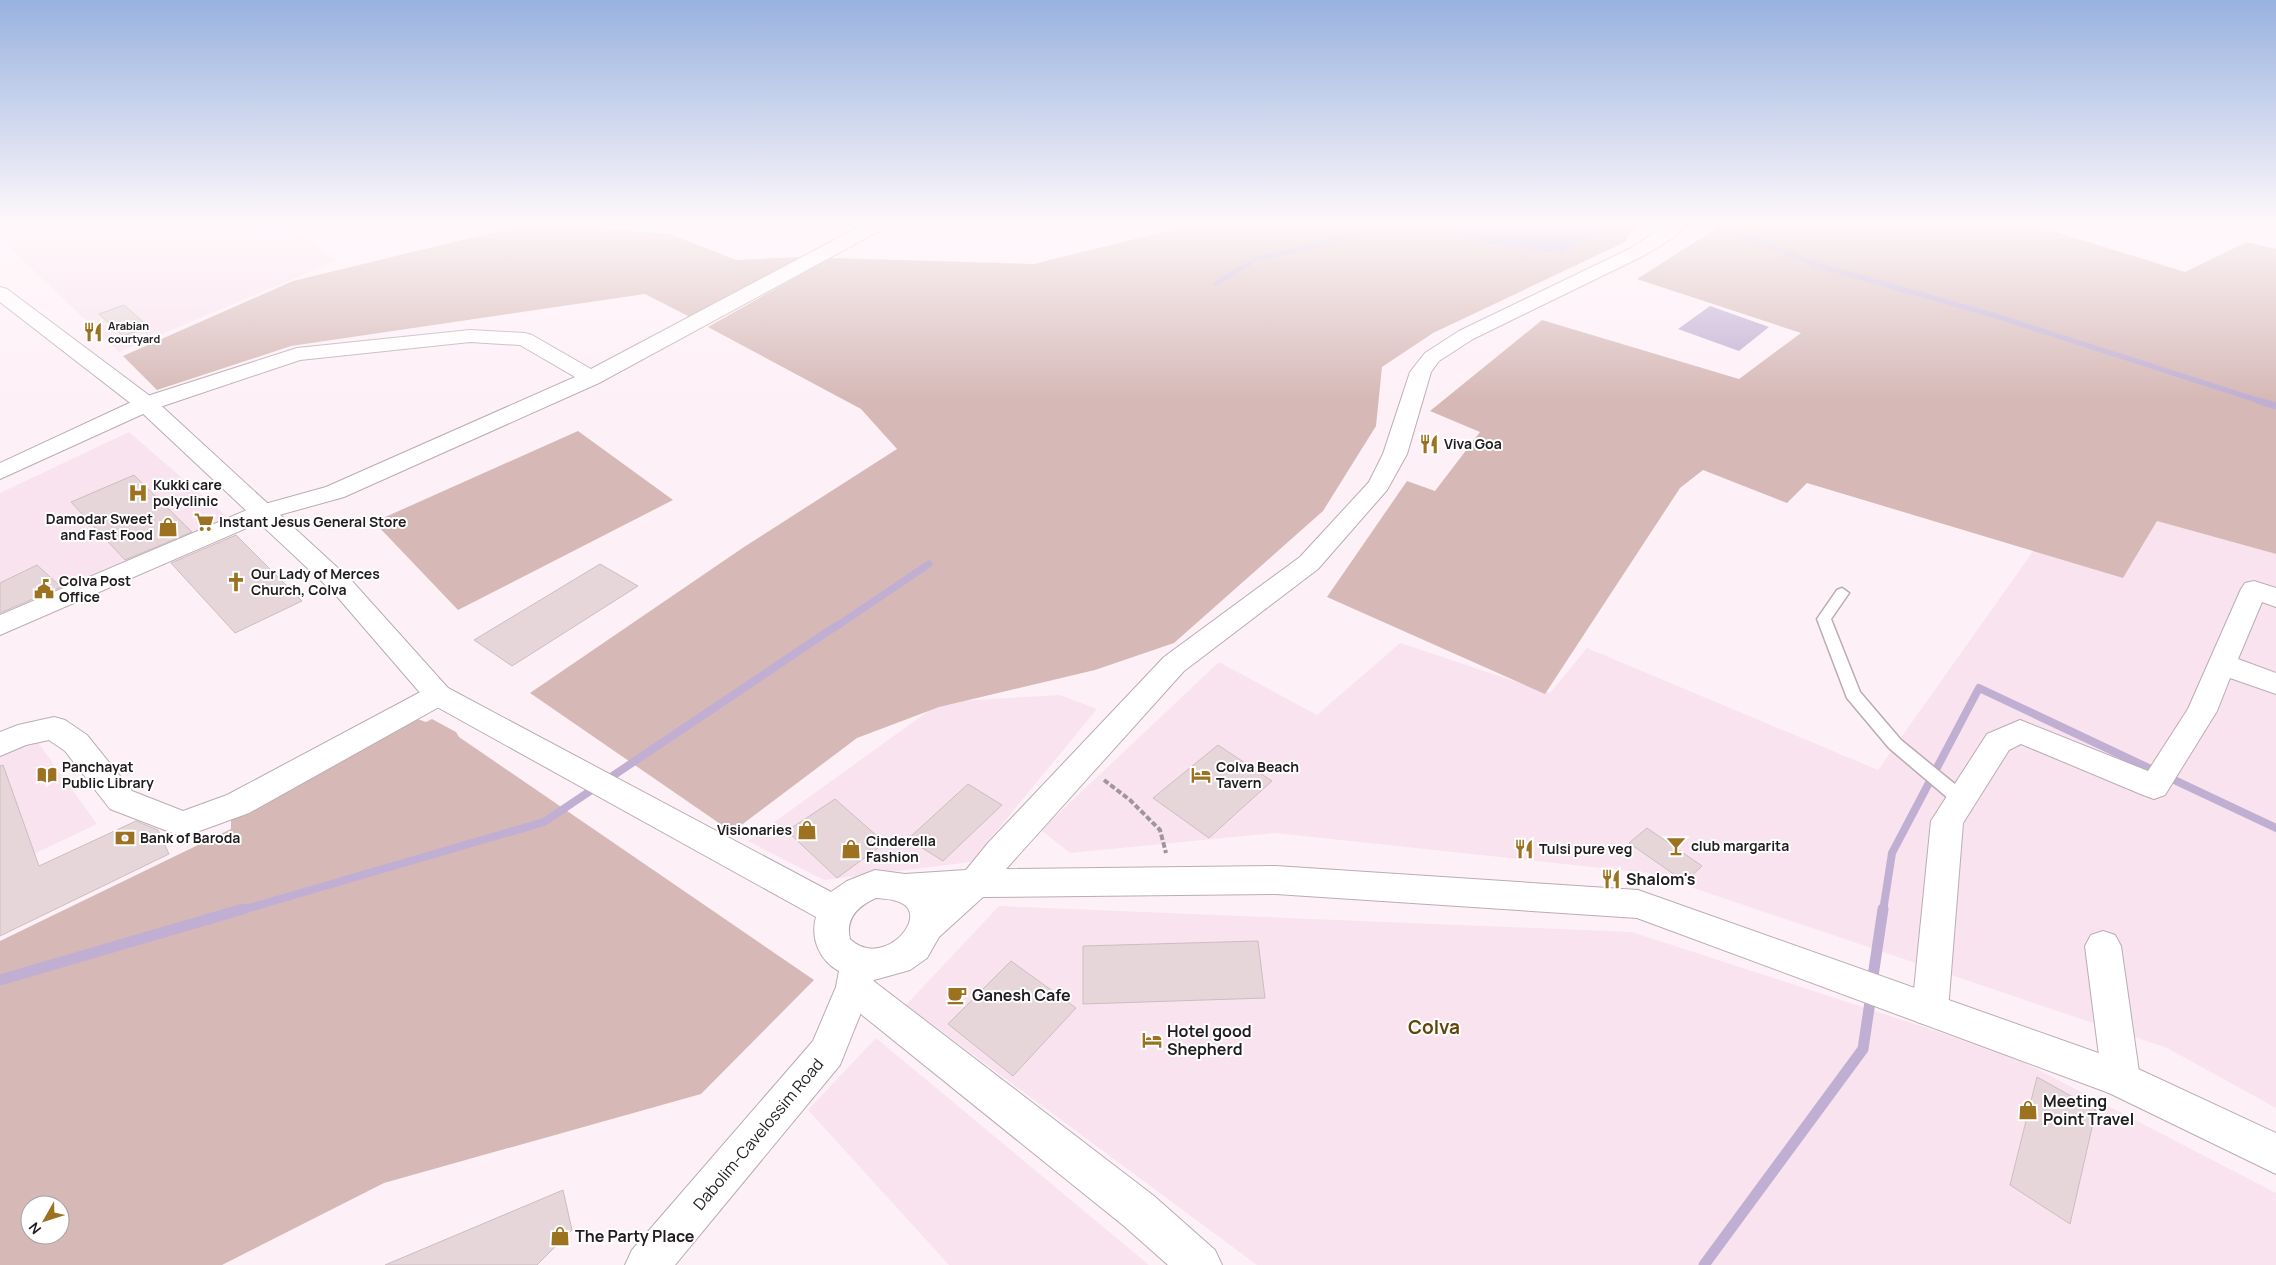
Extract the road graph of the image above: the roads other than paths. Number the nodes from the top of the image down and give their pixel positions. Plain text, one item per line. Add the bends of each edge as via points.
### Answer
1 (774, 280) edge
2 (1579, 280) edge
3 (0, 293) edge
4 (591, 378) junction
5 (146, 404) junction
6 (0, 472) edge
7 (263, 512) junction
8 (1842, 593) dead end
9 (2276, 598) edge
10 (0, 626) edge
11 (2222, 664) junction
12 (2276, 684) edge
13 (438, 695) junction
14 (0, 745) edge
15 (1962, 799) junction
16 (975, 883) junction
17 (906, 887) junction
18 (836, 911) junction
19 (928, 926) junction
20 (2103, 946) dead end
21 (857, 975) junction
22 (1930, 1010) junction
23 (2121, 1079) junction
24 (2276, 1154) edge
25 (647, 1265) edge
26 (1200, 1265) edge

1 - 4 street
2 - 16 street via 1466,335 1432,357 1421,372 1395,454 1380,485 1309,563 1174,664
3 - 5 street
4 - 5 street via 524,339 470,336 297,354
4 - 7 street via 335,492
5 - 6 street
5 - 7 street
7 - 10 street
7 - 13 street via 343,587
8 - 15 lane via 1824,619 1854,694 1895,744
9 - 11 street via 2254,589
11 - 12 street
11 - 15 street via 2202,711 2154,787 2020,731 1998,742
13 - 14 street via 238,804 183,824 121,800 76,743 54,728 18,736
13 - 18 street
15 - 22 street via 1947,821
16 - 17 street
16 - 19 street
16 - 22 street via 1276,880 1638,904
17 - 18 street via 875,884 846,899
17 - 19 street via 925,904
18 - 21 street via 831,937 836,949
19 - 21 street via 915,948 903,957
20 - 23 street
21 - 25 street, Dabolim-Cavelossim Road via 827,1053
21 - 26 street
22 - 23 street
23 - 24 street

